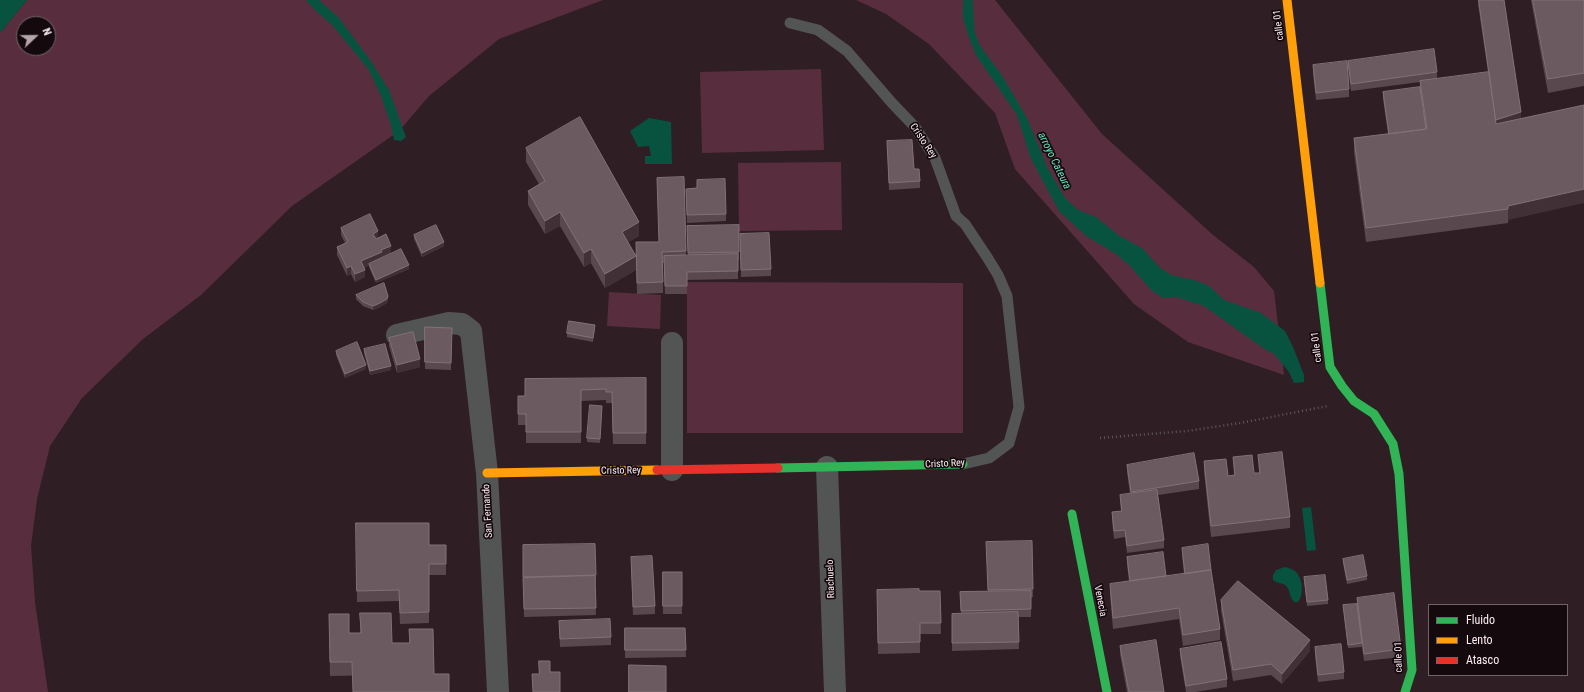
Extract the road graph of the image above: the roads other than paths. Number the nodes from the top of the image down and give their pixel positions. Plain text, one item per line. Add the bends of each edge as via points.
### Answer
1 (1288, 0) edge
2 (790, 23) dead end
3 (397, 335) edge
4 (672, 343) dead end
5 (963, 464) joint
6 (827, 467) junction
7 (672, 470) junction
8 (486, 473) junction
9 (1072, 514) dead end
10 (498, 692) edge
11 (835, 692) edge
12 (1107, 692) edge
13 (1405, 692) edge

1 - 13 street, calle 01 via 1330,367 1354,401 1374,414 1393,444 1399,474 1412,670
2 - 5 lane, Cristo Rey via 818,30 847,51 915,127 935,158 956,216 965,224 987,257 1007,296 1019,407 1009,443 989,458
3 - 8 street, San Fernando via 449,323 462,324 471,331
4 - 7 street
5 - 6 street, Cristo Rey
6 - 7 street, Cristo Rey
6 - 11 street, Riachuelo
7 - 8 street, Cristo Rey
8 - 10 street, San Fernando
9 - 12 street, Venecia

